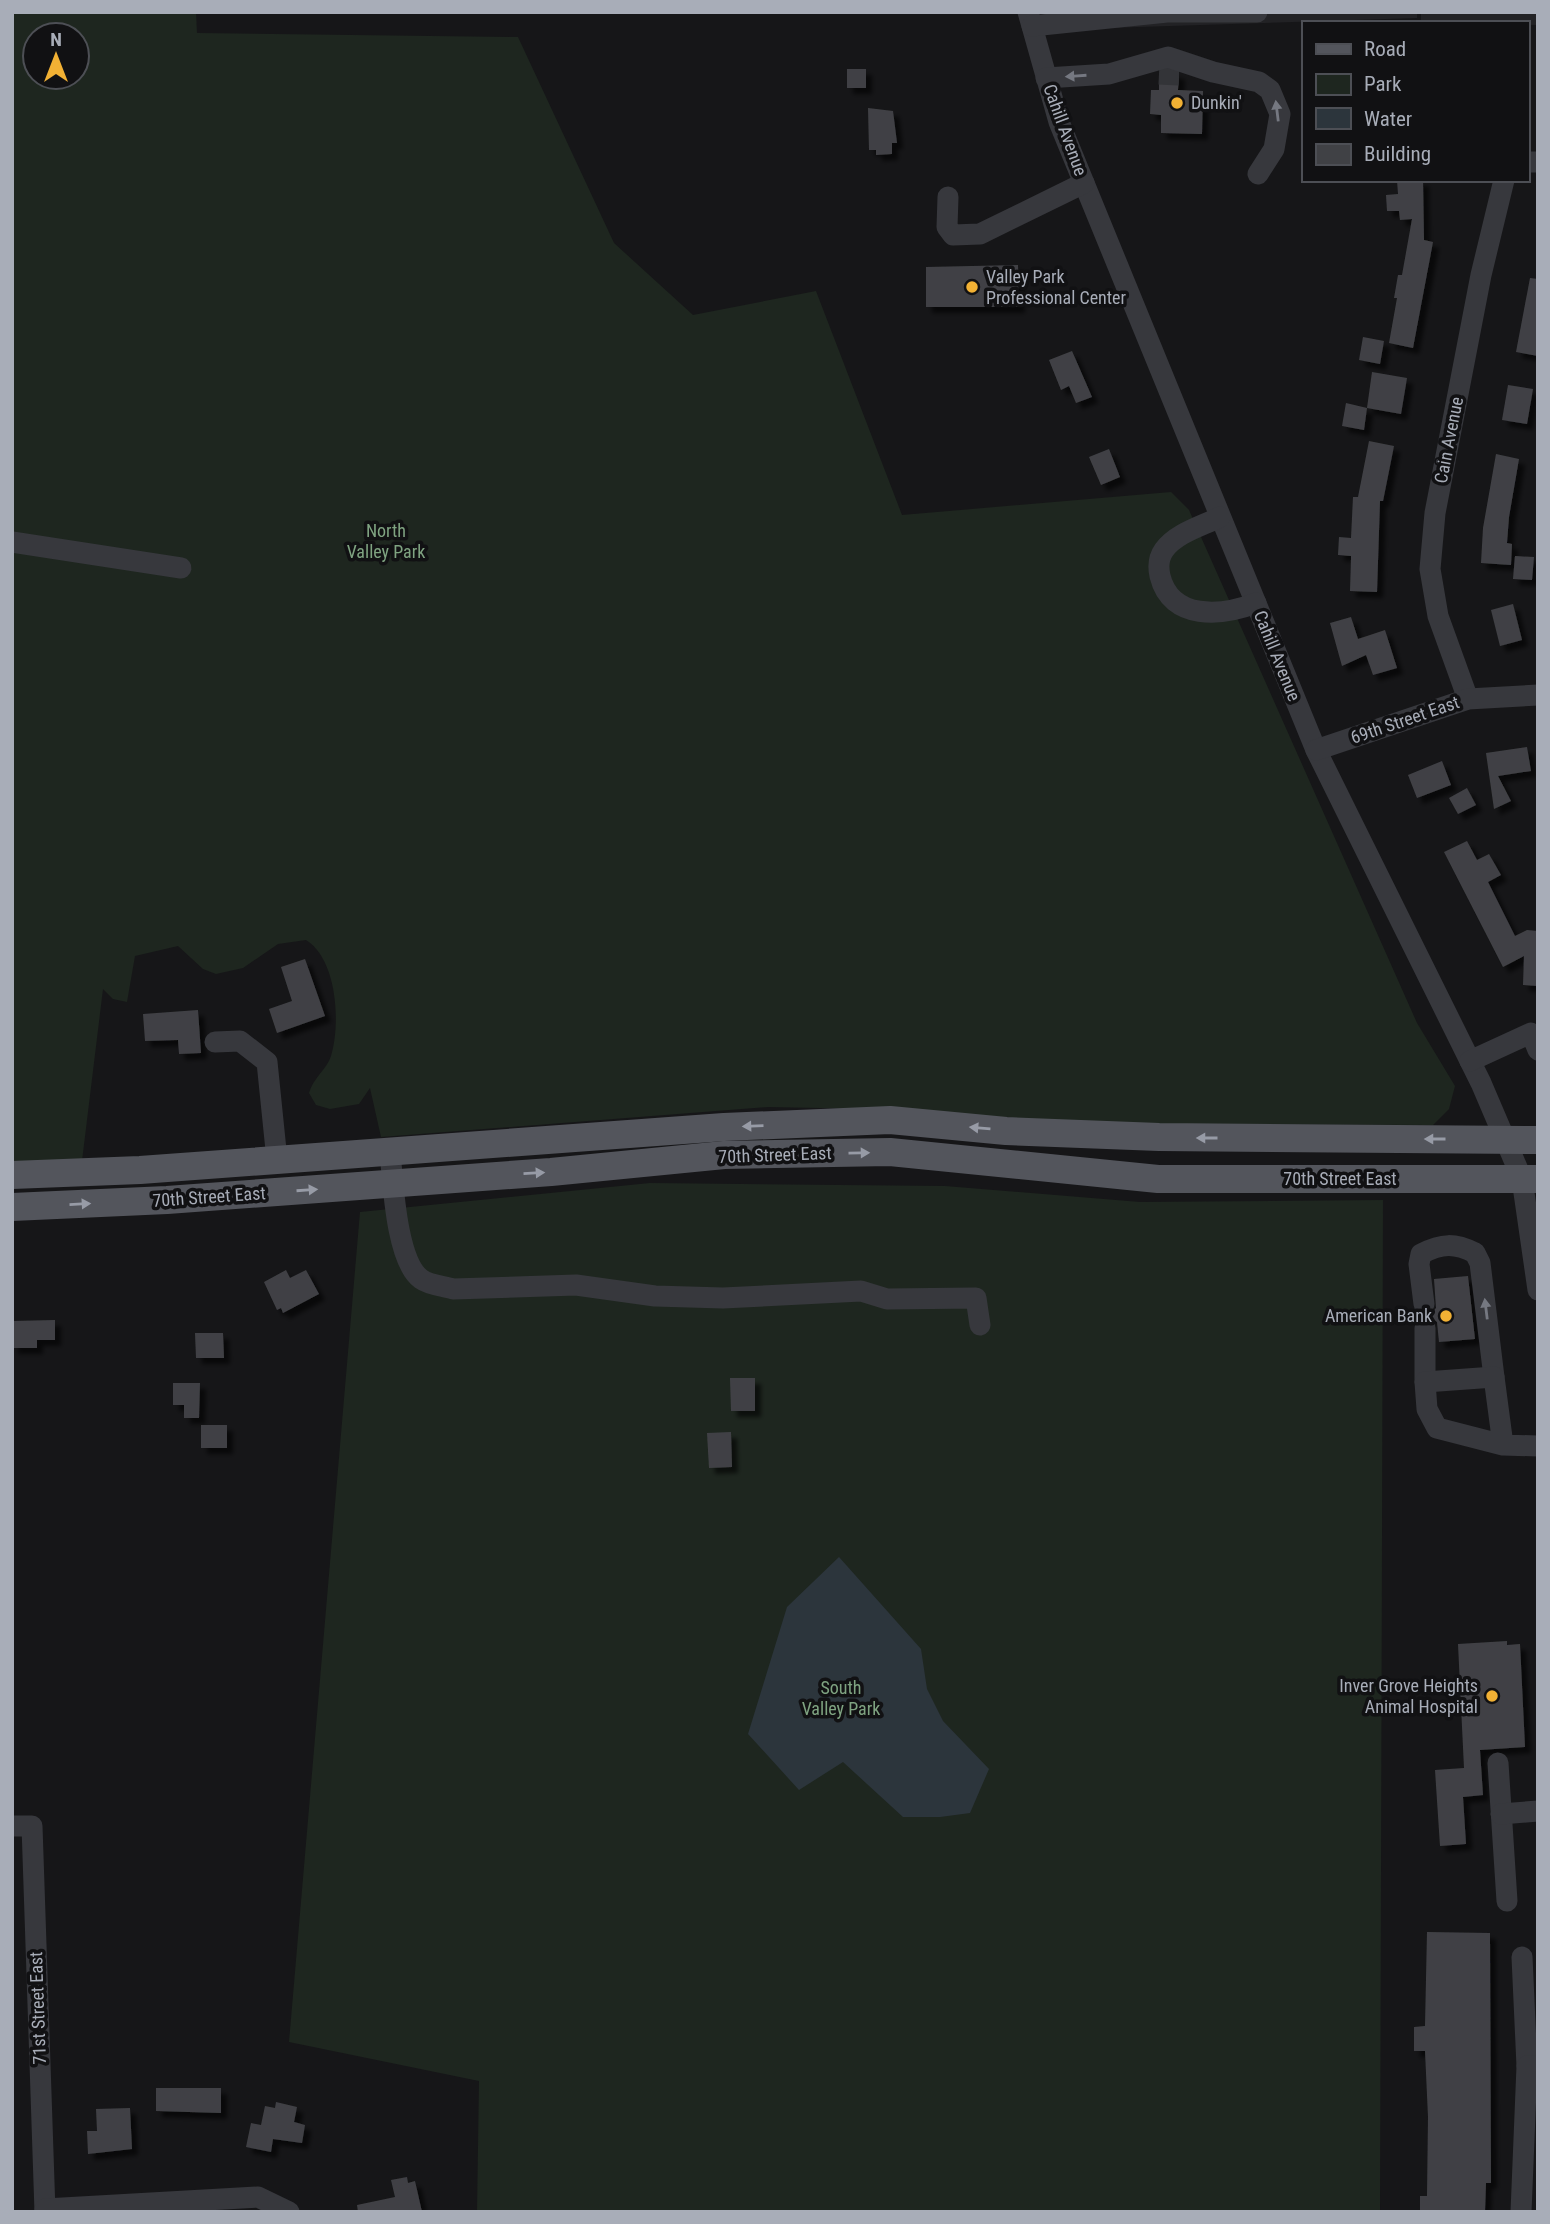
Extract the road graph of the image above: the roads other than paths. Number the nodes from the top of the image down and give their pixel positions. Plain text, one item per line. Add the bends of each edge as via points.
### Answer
1 (1256, 12) edge
2 (1120, 15) edge
3 (1087, 16) edge
4 (1030, 19) edge
5 (1110, 74) junction
6 (1226, 75) junction
7 (1046, 78) junction
8 (1258, 174) dead end
9 (1504, 182) edge
10 (1084, 183) junction
11 (947, 197) dead end
12 (1220, 517) junction
13 (12, 542) edge
14 (181, 568) dead end
15 (1255, 603) junction
16 (1538, 695) edge
17 (1468, 699) junction
18 (1316, 750) junction
19 (1535, 1038) edge
20 (215, 1042) dead end
21 (1469, 1061) junction
22 (1503, 1139) junction
23 (1538, 1140) edge
24 (390, 1152) junction
25 (277, 1160) junction
26 (12, 1175) edge
27 (1530, 1180) edge
28 (394, 1183) junction
29 (12, 1208) edge
30 (1534, 1236) edge
31 (1538, 1290) edge
32 (1424, 1304) dead end
33 (980, 1325) dead end
34 (1425, 1328) dead end
35 (1494, 1377) junction
36 (1425, 1382) junction
37 (1503, 1445) junction
38 (1538, 1447) edge
39 (1498, 1763) dead end
40 (1538, 1811) edge
41 (1501, 1814) junction
42 (12, 1826) edge
43 (1507, 1902) dead end
44 (1522, 1957) dead end
45 (1532, 2066) edge
46 (45, 2210) edge
47 (289, 2212) edge
48 (1521, 2212) edge

1 - 2 street
2 - 3 street
3 - 4 street
4 - 7 street, Cahill Avenue
5 - 6 street
5 - 6 street via 1168,57
5 -> 7 street
8 -> 6 street via 1274,149 1279,104 1264,84
7 - 10 street, Cahill Avenue
9 - 17 street, Cain Avenue via 1478,288 1436,513 1430,569 1438,616
10 - 11 street via 981,234 953,235 947,227
10 - 12 street, Cahill Avenue
12 - 15 street, Cahill Avenue
12 - 15 street via 1173,540 1162,552 1158,567 1162,584 1172,599 1188,610 1236,611
13 - 14 street
15 - 18 street, Cahill Avenue
16 - 17 street, 69th Street East
17 - 18 street, 69th Street East
18 - 21 street, Cahill Avenue
19 - 21 street
20 - 25 street via 240,1041 267,1062
21 - 22 street, Cahill Avenue
22 - 23 main road, 70th Street East
22 -> 24 main road, 70th Street East via 1159,1137 1006,1131 890,1120 724,1127
22 - 27 street, Cahill Avenue
24 - 25 main road, 70th Street East
24 - 28 street
25 - 26 main road, 70th Street East
28 -> 27 main road, 70th Street East via 724,1155 890,1152 1158,1180
27 - 30 street, Cahill Avenue
29 -> 28 main road, 70th Street East
28 - 33 street via 401,1234 412,1267 421,1279 453,1289 576,1285 679,1297 861,1291 887,1299 976,1298
30 - 31 street, Cahill Avenue
35 -> 32 street via 1475,1253 1458,1245 1438,1245 1422,1254
34 - 36 street
35 - 36 street
35 - 37 street
36 - 37 street via 1427,1409 1437,1428
37 - 38 street
39 - 41 street
40 - 41 street
41 - 43 street
42 - 46 street, 71st Street East via 32,1826
44 - 45 street
45 - 48 street
46 - 47 street via 258,2197

